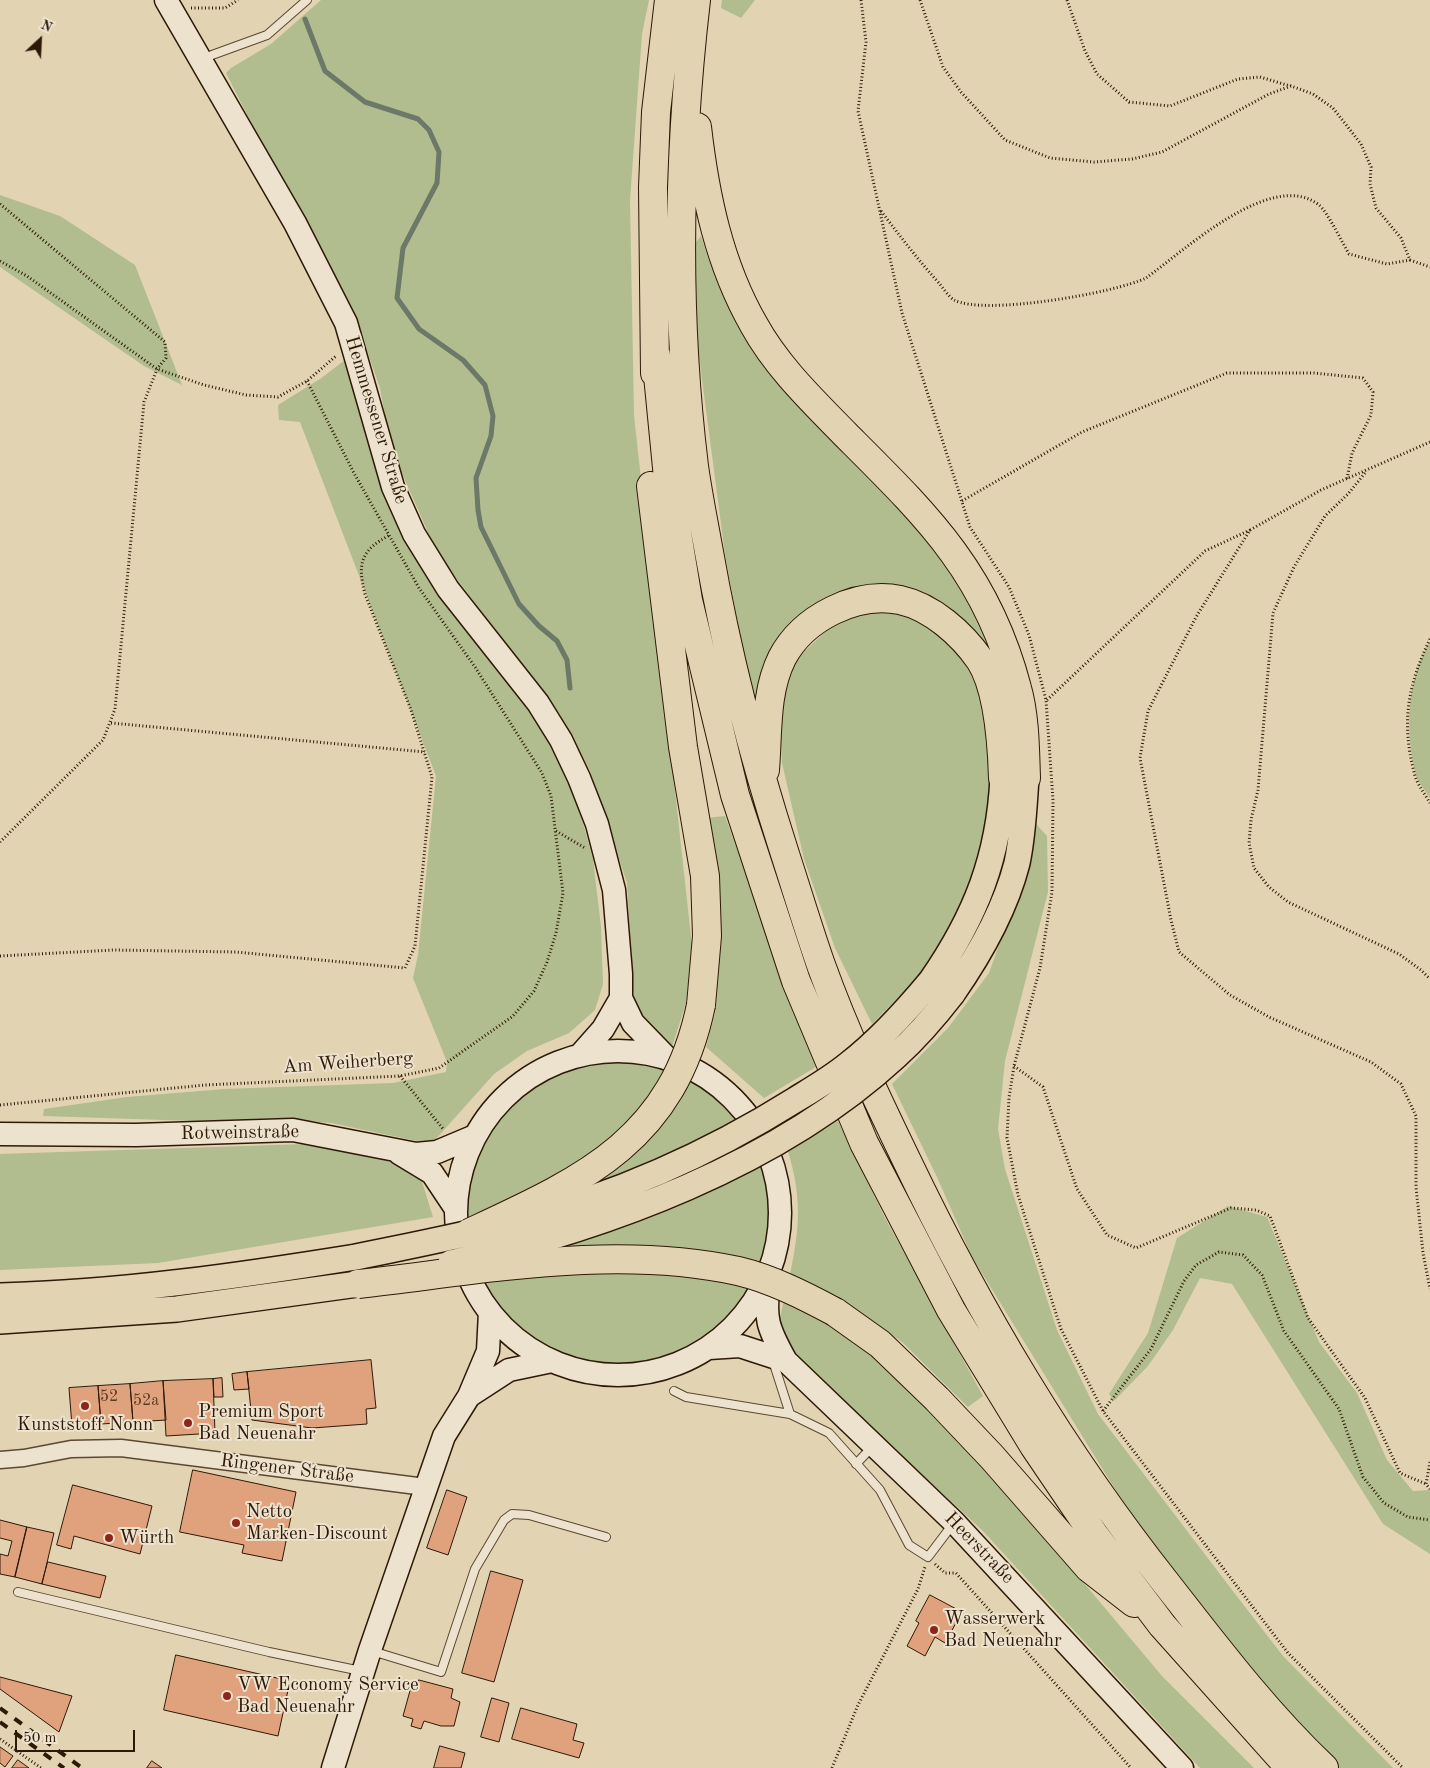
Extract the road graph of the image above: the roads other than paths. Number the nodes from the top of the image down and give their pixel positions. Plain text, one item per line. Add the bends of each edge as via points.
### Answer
1 (307, 0) edge
2 (669, 0) edge
3 (696, 0) edge
4 (168, 4) edge
5 (200, 60) junction
6 (689, 61) junction
7 (656, 355) junction
8 (1014, 778) junction
9 (764, 789) junction
10 (621, 998) junction
11 (580, 1055) junction
12 (666, 1057) junction
13 (0, 1134) edge
14 (475, 1136) junction
15 (394, 1150) junction
16 (456, 1209) junction
17 (469, 1233) junction
18 (773, 1263) junction
19 (358, 1284) junction
20 (0, 1296) edge
21 (490, 1312) junction
22 (48, 1319) junction
23 (0, 1321) edge
24 (0, 1326) edge
25 (709, 1348) junction
26 (779, 1358) junction
27 (552, 1361) junction
28 (674, 1391) dead end
29 (469, 1396) junction
30 (790, 1414) junction
31 (875, 1444) junction
32 (0, 1460) edge
33 (856, 1464) junction
34 (425, 1487) junction
35 (954, 1522) junction
36 (606, 1537) dead end
37 (18, 1592) dead end
38 (1162, 1625) junction
39 (367, 1661) junction
40 (333, 1768) edge
41 (1182, 1768) edge
42 (1290, 1768) edge
43 (1324, 1768) edge

1 - 5 lane via 267,35
2 - 7 highway via 656,112 653,187
3 - 6 highway
4 - 5 main road, Hemmessener Straße
5 - 10 main road, Hemmessener Straße via 326,281 353,342 393,486 414,534 448,588 538,703 579,778 597,824 614,890
6 - 8 highway via 702,167 714,228 731,280 774,357 925,515 980,591 994,620 1018,689 1025,742
6 - 9 highway via 681,192 684,364 694,469 717,596 746,727
7 - 17 highway, bridge via 650,477 684,747 705,876 706,936 701,1005 689,1048 674,1082 637,1133 578,1180
7 - 38 highway via 668,478 688,600 734,795 796,981 864,1143 951,1310 1034,1446
8 - 9 highway via 981,662 947,623 901,600 878,599 828,613 798,637 782,658 773,682
8 - 17 main road, bridge via 984,885 961,935 931,981 906,1011 848,1065 734,1136 649,1176 561,1209
8 - 19 main road, bridge via 1017,863 996,922 971,968 926,1026 861,1085 786,1136 708,1177 621,1213 473,1258
9 - 43 highway via 822,969 877,1099 977,1300 1053,1429 1125,1531 1207,1636 1283,1726
10 - 11 main road via 603,1029
10 - 12 main road via 633,1023
11 - 12 main road via 623,1051
11 - 14 main road via 530,1076 508,1093
12 - 18 main road via 699,1072 729,1094 753,1122 770,1154 779,1190 780,1227
13 - 15 main road, Rotweinstraße via 136,1136 293,1130
14 - 15 main road, Rotweinstraße via 437,1152 416,1154
14 - 16 main road via 461,1171
15 - 16 main road via 432,1173
16 - 21 main road via 464,1263
17 - 20 main road, bridge via 356,1257 175,1284
18 - 25 main road via 753,1303 737,1324
18 - 26 main road, Heerstraße via 766,1302 769,1331
19 - 22 main road via 177,1309
19 - 38 highway, bridge via 609,1258 681,1262 740,1272 797,1291 835,1312 880,1344 938,1399 1089,1568
21 - 27 main road via 518,1340
21 - 29 main road via 488,1351
22 - 23 main road
22 - 24 main road
25 - 26 main road, Heerstraße via 740,1346
25 - 27 main road via 680,1363 616,1375 584,1371
26 - 30 lane
26 - 31 main road, Heerstraße
27 - 29 main road via 509,1370
28 - 30 lane via 686,1396
29 - 34 main road via 444,1436
30 - 33 lane via 828,1433
31 - 33 lane
31 - 35 main road, Heerstraße
32 - 34 street, Ringener Straße via 71,1448 121,1448
33 - 35 lane via 880,1490 909,1545 928,1557
34 - 39 main road
35 - 41 main road, Heerstraße
36 - 39 lane via 529,1515 512,1514 504,1520 475,1569 441,1672
37 - 39 lane via 268,1652
38 - 42 highway
39 - 40 main road

